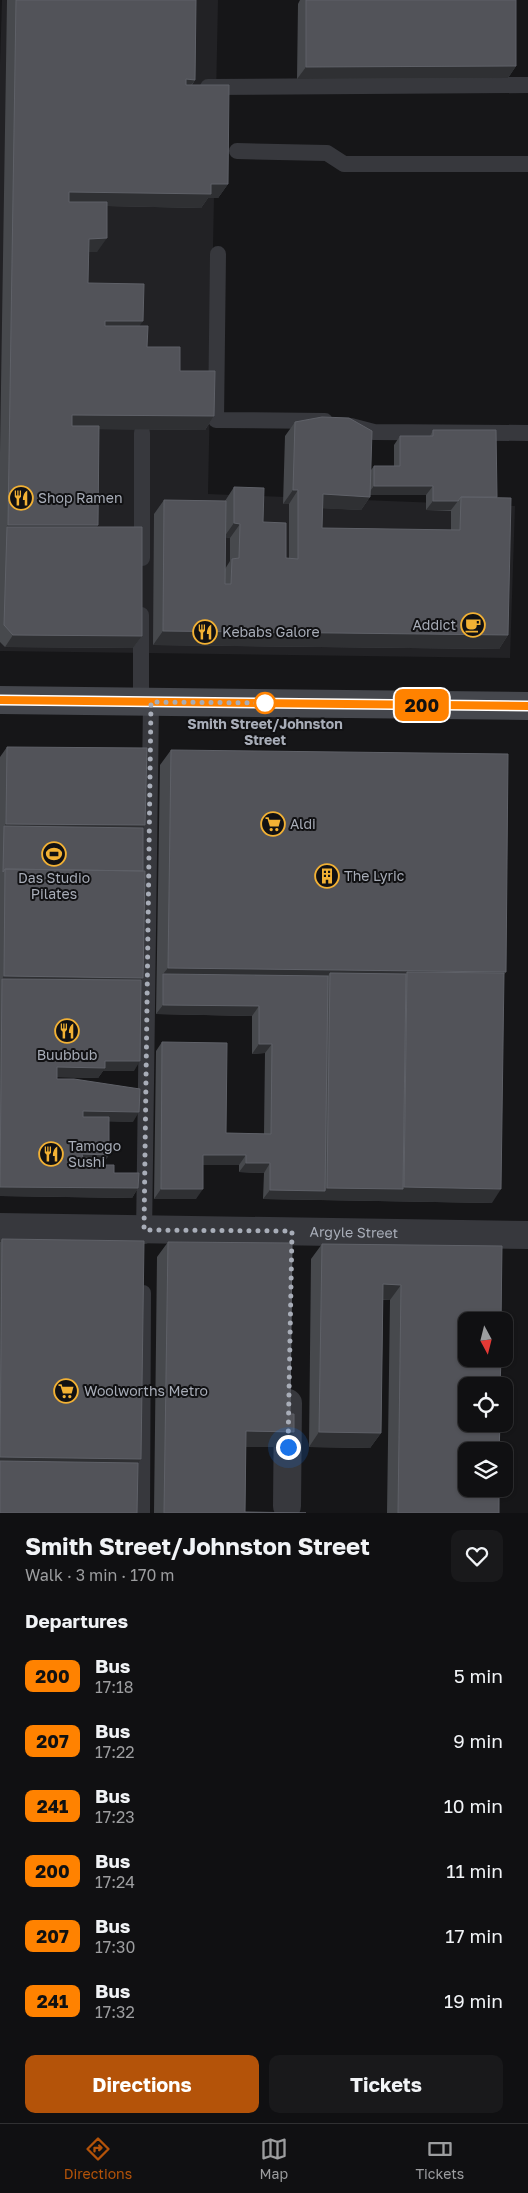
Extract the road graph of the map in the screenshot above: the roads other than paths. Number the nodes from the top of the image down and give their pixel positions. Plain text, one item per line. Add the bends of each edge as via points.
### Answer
1 (528, 86) edge
2 (207, 87) edge
3 (238, 151) dead end
4 (528, 164) edge
5 (218, 254) dead end
6 (142, 433) edge
7 (528, 433) edge
8 (142, 577) edge
9 (141, 596) edge
10 (0, 700) edge
11 (146, 702) junction
12 (528, 706) edge
13 (0, 1227) edge
14 (528, 1235) edge
15 (144, 1241) junction
16 (143, 1280) edge
17 (289, 1378) edge
18 (287, 1506) dead end
19 (142, 1513) edge

1 - 2 lane
3 - 4 lane via 327,153 344,164
5 - 7 lane via 216,420 328,421 374,432
6 - 8 lane
9 - 11 lane
10 - 11 main road
11 - 12 main road
11 - 15 lane
13 - 15 street, Argyle Street
14 - 15 street, Argyle Street via 292,1242
16 - 19 lane
17 - 18 street

